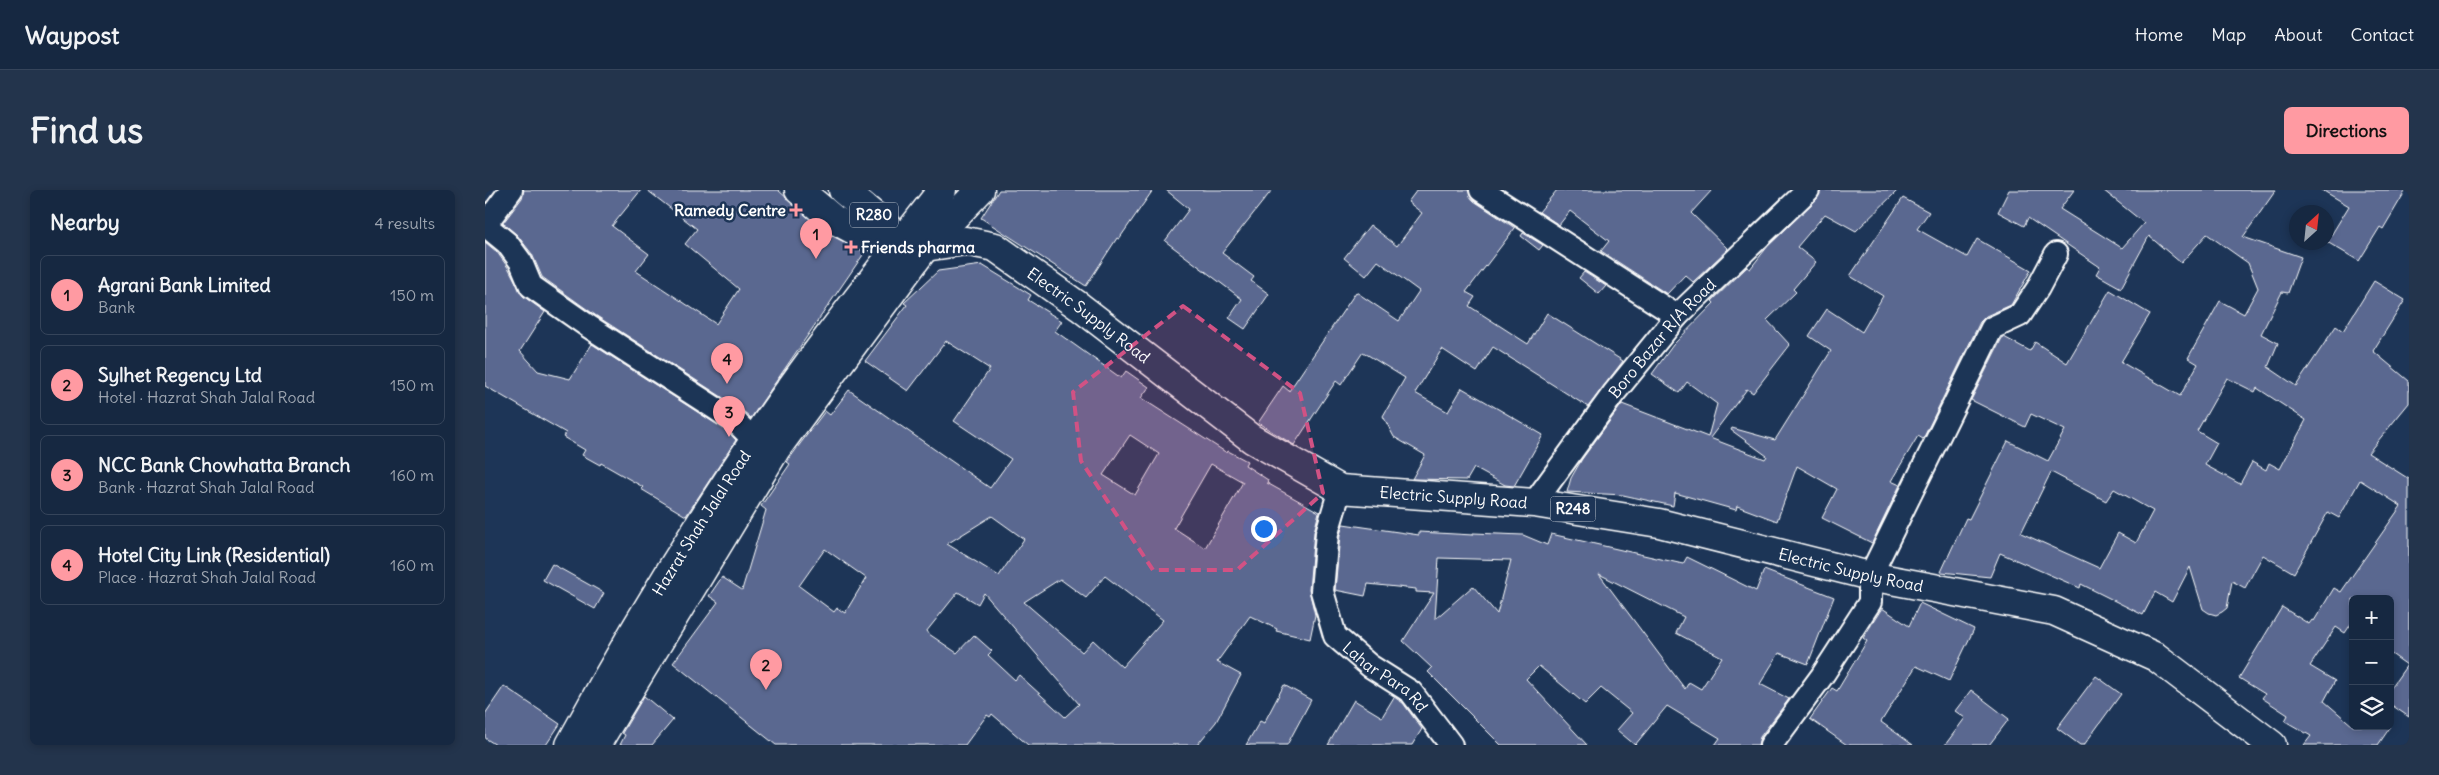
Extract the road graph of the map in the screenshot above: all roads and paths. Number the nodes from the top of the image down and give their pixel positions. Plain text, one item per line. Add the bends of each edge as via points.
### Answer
1 (511, 190) edge
2 (799, 190) edge
3 (843, 190) edge
4 (942, 190) edge
5 (980, 190) edge
6 (1481, 190) edge
7 (1808, 190) edge
8 (485, 225) edge
9 (914, 244) junction
10 (2056, 254) dead end
11 (1677, 316) junction
12 (754, 440) junction
13 (1340, 489) junction
14 (1534, 503) junction
15 (1870, 576) junction
16 (1439, 740) edge
17 (570, 745) edge
18 (596, 745) edge
19 (1771, 745) edge
20 (2272, 745) edge

1 - 8 street
2 - 9 main road, R280 via 833,219 863,235
3 - 9 main road, R280
4 - 9 main road
5 - 9 main road
6 - 11 street
7 - 11 street, Boro Bazar R/A Road
8 - 12 street via 507,243 521,262 531,286 735,422
9 - 12 main road, Hazrat Shah Jalal Road via 848,310
9 - 13 main road, Electric Supply Road / R248 via 965,241 995,247 1081,306 1252,439
9 - 18 main road, Hazrat Shah Jalal Road via 776,449
10 - 15 street via 2020,315 1992,328
11 - 14 street, Boro Bazar R/A Road via 1613,393
12 - 17 main road, Hazrat Shah Jalal Road via 617,658
13 - 14 main road, Electric Supply Road / R248
13 - 16 street, Lahar Para Rd via 1327,533 1322,591 1335,636 1370,666 1411,692
14 - 15 main road, Electric Supply Road / R248 via 1659,523
15 - 19 street via 1870,602 1822,676
15 - 20 main road, Electric Supply Road / R248 via 2054,611 2156,657

